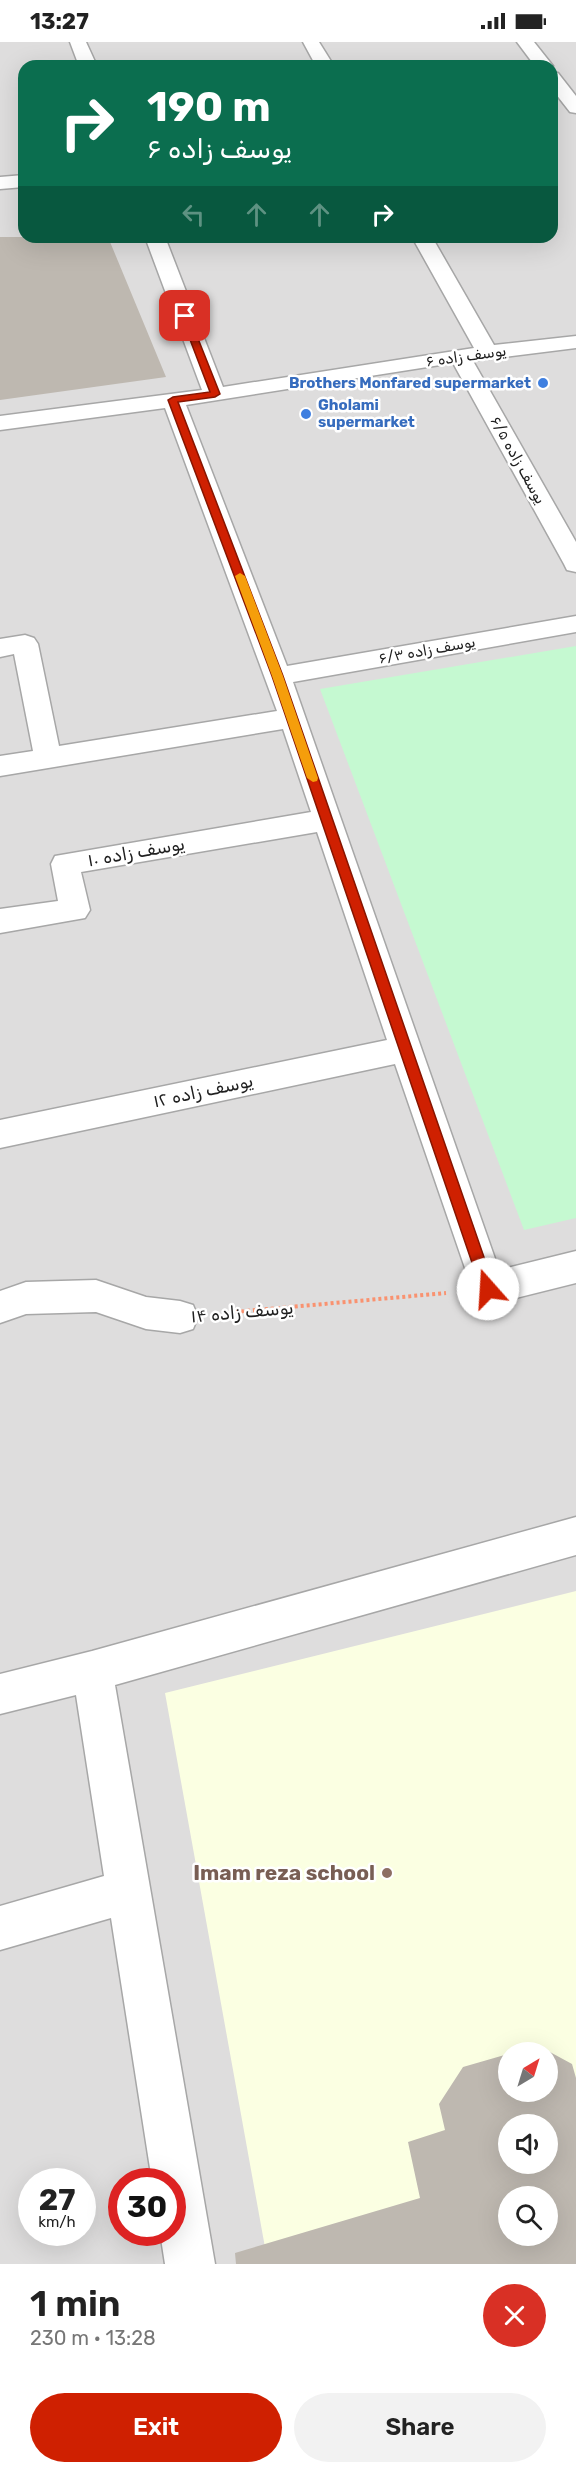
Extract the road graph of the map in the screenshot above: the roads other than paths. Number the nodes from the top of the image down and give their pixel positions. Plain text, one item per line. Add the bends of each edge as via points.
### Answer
1 (78, 42) edge
2 (311, 42) edge
3 (525, 42) edge
4 (86, 60) edge
5 (322, 60) edge
6 (539, 60) edge
7 (558, 85) edge
8 (576, 108) edge
9 (18, 182) edge
10 (0, 183) edge
11 (157, 243) edge
12 (425, 243) edge
13 (576, 342) edge
14 (488, 353) junction
15 (460, 356) junction
16 (215, 394) junction
17 (173, 400) junction
18 (0, 423) edge
19 (576, 564) edge
20 (576, 624) edge
21 (0, 648) edge
22 (278, 676) junction
23 (292, 718) junction
24 (48, 758) junction
25 (0, 766) edge
26 (327, 820) junction
27 (0, 921) edge
28 (406, 1049) junction
29 (0, 1134) edge
30 (576, 1267) edge
31 (0, 1306) edge
32 (180, 1317) road end
33 (576, 1536) edge
34 (92, 1671) junction
35 (0, 1694) edge
36 (128, 1891) junction
37 (0, 1928) edge
38 (190, 2264) edge

1 - 4 street
2 - 5 street
3 - 6 street
7 - 8 street
9 - 10 street
11 - 16 street
12 - 14 street
13 - 14 street, یوسف زاده ۶
14 - 15 street, یوسف زاده ۶
15 - 16 street, یوسف زاده ۶
15 - 19 street, یوسف زاده ۶/۵
16 - 17 street, یوسف زاده ۶
17 - 18 street, یوسف زاده ۶
17 - 22 street
20 - 22 street, یوسف زاده ۶/۳
21 - 24 street via 25,644
22 - 23 street
23 - 24 street
23 - 26 street
24 - 25 street
26 - 27 street, یوسف زاده ۱۰ via 64,864 75,910
26 - 28 street
28 - 29 street, یوسف زاده ۱۲
28 - 30 street via 488,1289
31 - 32 street, یوسف زاده ۱۴ via 26,1298 96,1296 146,1313
33 - 34 street
34 - 35 street
34 - 36 street
36 - 37 street
36 - 38 street

